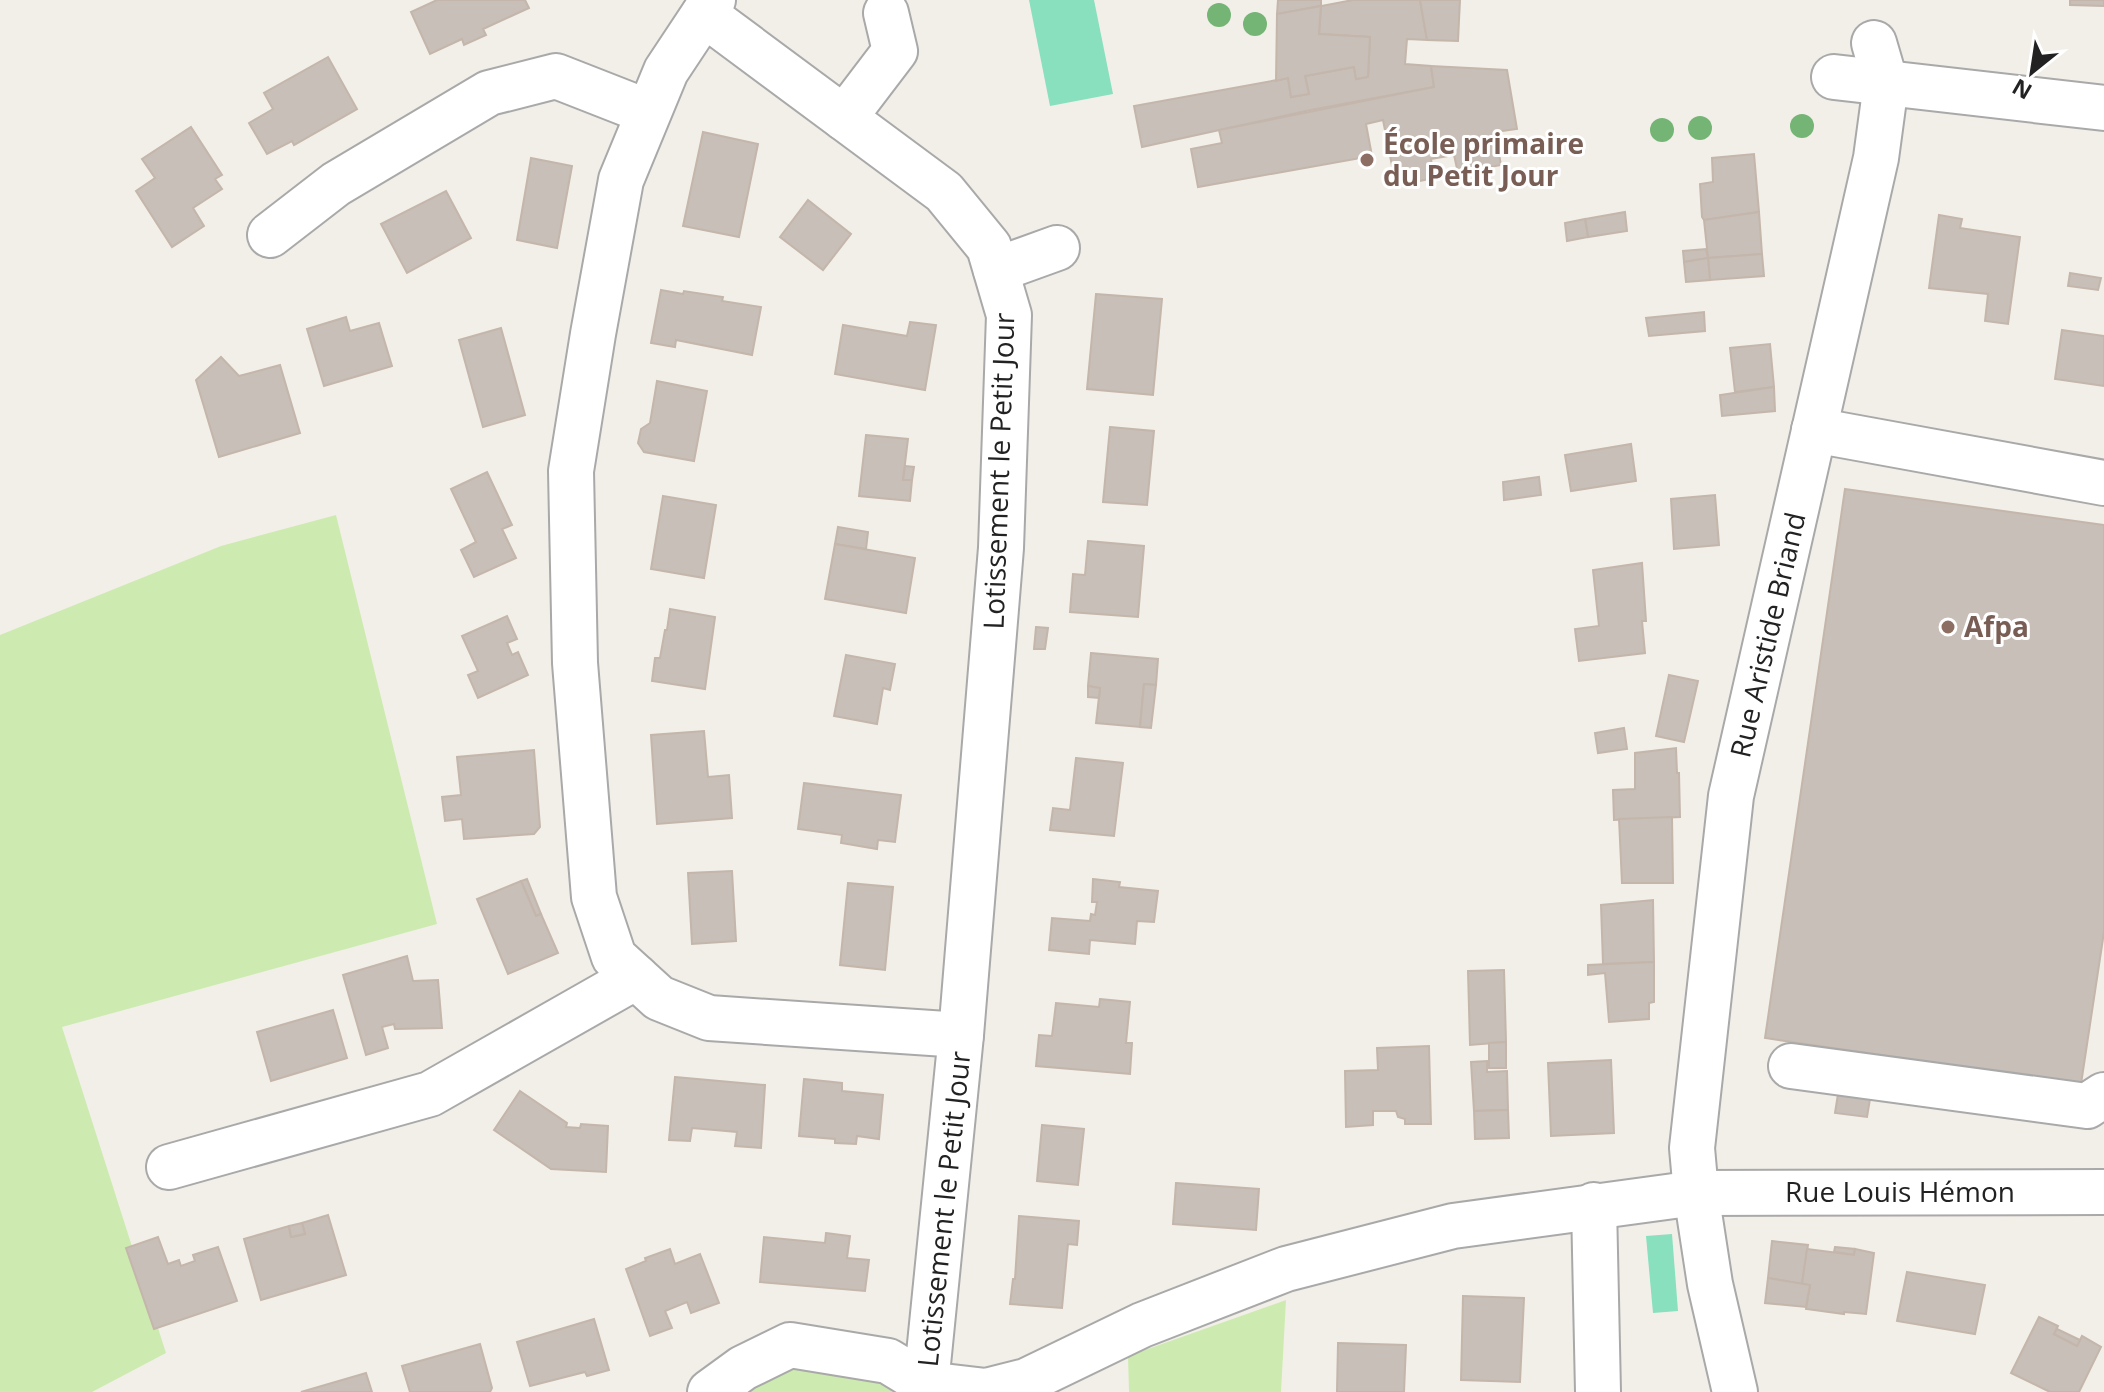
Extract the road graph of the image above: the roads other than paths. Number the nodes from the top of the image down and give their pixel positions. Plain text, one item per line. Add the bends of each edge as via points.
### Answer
1 (708, 7) edge
2 (886, 13) dead end
3 (1874, 43) dead end
4 (1834, 77) dead end
5 (1886, 84) junction
6 (2104, 108) edge
7 (648, 112) junction
8 (844, 118) junction
9 (270, 235) dead end
10 (1057, 248) dead end
11 (996, 270) junction
12 (1814, 430) junction
13 (2104, 483) edge
14 (636, 977) junction
15 (961, 1035) junction
16 (1791, 1066) dead end
17 (2104, 1095) edge
18 (169, 1167) dead end
19 (2104, 1192) edge
20 (1696, 1193) junction
21 (1594, 1205) junction
22 (923, 1388) edge
23 (710, 1392) edge
24 (1598, 1392) edge
25 (1735, 1392) edge

1 - 7 street, Lotissement le Petit Jour via 666,71
1 - 8 street, Lotissement le Petit Jour
2 - 8 street via 895,51
3 - 5 street
4 - 5 street
5 - 6 street
5 - 12 street, Rue Aristide Briand via 1876,158
7 - 9 street via 556,76 489,93 336,184
7 - 14 street, Lotissement le Petit Jour via 621,180 571,471 575,663 594,897 614,957
8 - 11 street, Lotissement le Petit Jour via 944,192 989,247
10 - 11 street
11 - 15 street, Lotissement le Petit Jour via 1009,315 1001,548
12 - 13 street
12 - 20 street, Rue Aristide Briand via 1731,796 1692,1148
14 - 15 street, Lotissement le Petit Jour via 659,998 709,1018
14 - 18 street via 430,1094
15 - 22 street, Lotissement le Petit Jour
16 - 17 street via 2087,1106
19 - 20 street, Rue Louis Hémon
20 - 21 street, Rue Louis Hémon
20 - 25 street, Rue Aristide Briand
21 - 22 street, Rue Louis Hémon via 1453,1226 1286,1269 1142,1325 1026,1381 986,1391
21 - 24 street
22 - 23 street via 888,1361 790,1345

